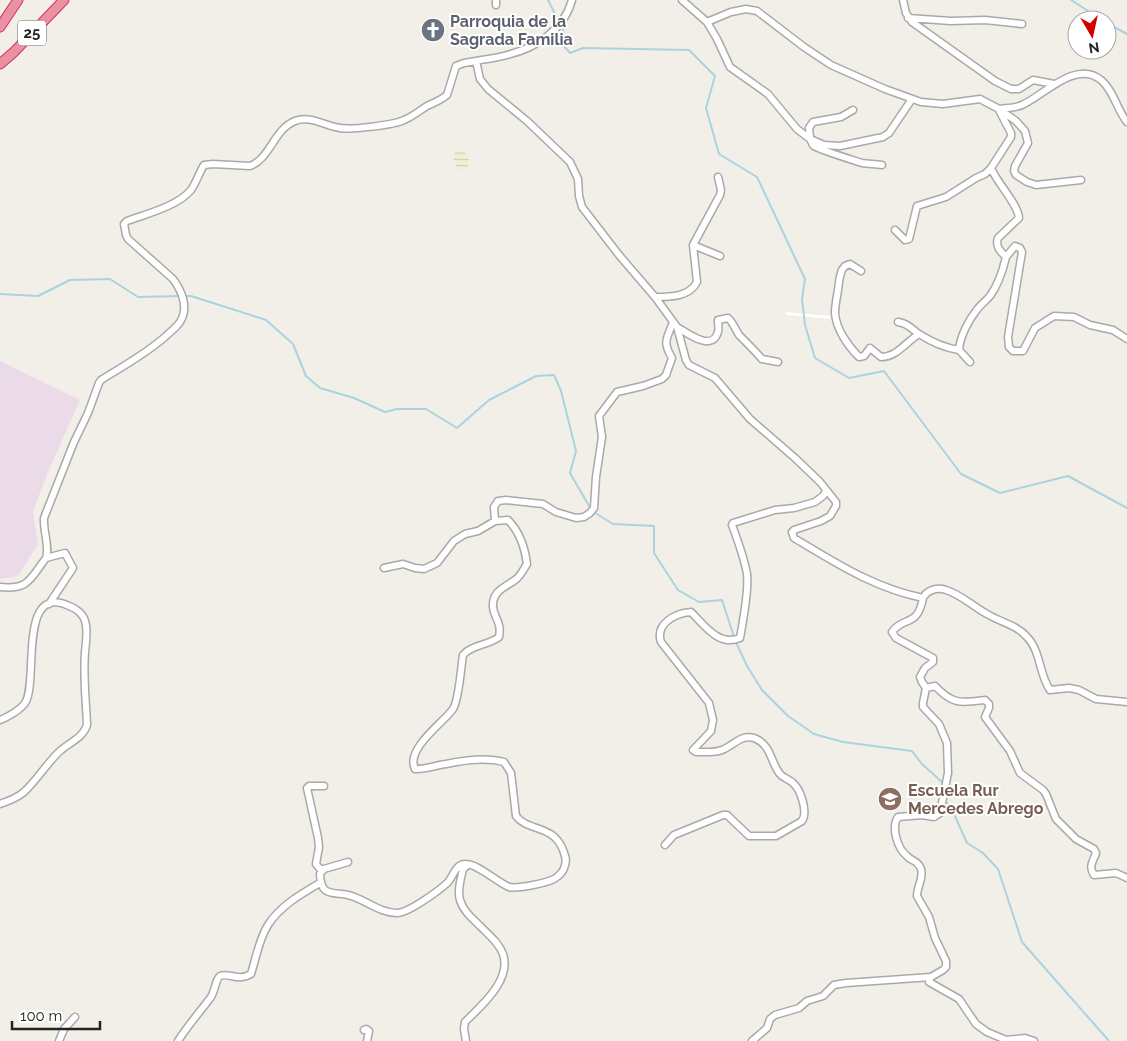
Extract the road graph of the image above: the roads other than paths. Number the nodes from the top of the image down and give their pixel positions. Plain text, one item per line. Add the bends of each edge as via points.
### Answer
1 (18, 0) edge
2 (64, 0) edge
3 (572, 0) edge
4 (682, 0) edge
5 (903, 0) edge
6 (908, 18) junction
7 (707, 22) junction
8 (1022, 24) dead end
9 (0, 27) edge
10 (476, 61) junction
11 (0, 64) edge
12 (1054, 84) junction
13 (912, 99) junction
14 (999, 109) junction
15 (853, 110) dead end
16 (1127, 122) edge
17 (810, 139) junction
18 (882, 165) dead end
19 (991, 168) junction
20 (718, 177) dead end
21 (1081, 180) dead end
22 (895, 230) dead end
23 (693, 245) junction
24 (720, 256) dead end
25 (1006, 257) junction
26 (861, 271) dead end
27 (655, 297) junction
28 (898, 322) dead end
29 (675, 324) junction
30 (919, 334) junction
31 (1127, 339) edge
32 (959, 350) junction
33 (778, 362) dead end
34 (970, 362) dead end
35 (826, 491) junction
36 (495, 521) junction
37 (46, 558) junction
38 (384, 568) dead end
39 (0, 588) edge
40 (923, 598) junction
41 (49, 604) junction
42 (926, 688) junction
43 (1127, 702) edge
44 (0, 720) edge
45 (324, 786) dead end
46 (0, 804) edge
47 (665, 845) dead end
48 (348, 862) dead end
49 (470, 865) junction
50 (324, 869) junction
51 (1127, 878) edge
52 (320, 883) junction
53 (931, 977) junction
54 (75, 1017) dead end
55 (364, 1030) dead end
56 (59, 1041) edge
57 (178, 1041) edge
58 (367, 1041) edge
59 (466, 1041) edge
60 (752, 1041) edge
61 (1034, 1041) edge

1 - 9 highway, 25
2 - 11 highway, 25
3 - 10 street via 566,17 556,29 526,48
4 - 7 street
5 - 6 street
6 - 8 street
6 - 12 street via 1011,89 1019,89 1033,80
7 - 13 street via 731,12 757,11 831,65
7 - 17 street via 730,68 768,94 797,129
10 - 27 street via 480,79 488,89 570,162 578,179 582,207
10 - 37 street via 456,66 446,95 402,121 339,128 318,121 295,121 255,164 204,166 191,190 182,198 124,224 128,239 173,278 184,299 182,316 176,327 156,345 99,383 44,518
12 - 14 street via 1021,106
12 - 16 street via 1074,76 1093,75 1109,89
13 - 14 street via 943,104 980,99
13 - 17 street via 883,137 840,146 824,145
14 - 19 street via 1011,133
14 - 21 street via 1026,131 1028,143 1015,166 1016,175 1036,185
15 - 17 street via 841,117 813,122
17 - 18 street via 820,150 863,163
19 - 22 street via 946,197 917,206 910,238 905,240
19 - 25 street via 1018,213 1017,221 998,238 999,250
20 - 23 street via 720,195
23 - 24 street
23 - 27 street via 697,282 694,287 686,294
25 - 31 street via 1015,246 1022,252 1008,337 1011,350 1023,351 1036,328 1054,316 1074,317 1090,325 1113,330
25 - 32 street via 994,288 968,324
26 - 30 street via 850,264 842,270 835,308 840,329 855,353 862,357 870,348 881,357 893,355
27 - 29 street
28 - 30 street via 909,325
29 - 33 street via 698,340 710,340 718,332 718,320 728,318 762,359
29 - 35 street via 689,365 715,378 750,419 795,458
29 - 36 street via 665,342 672,358 666,375 656,382 617,392 599,416 602,437 594,508 590,513 584,517 568,516 543,504 506,500 498,501 494,506
30 - 32 street
32 - 34 street
35 - 40 street via 836,502 830,516 794,530 794,538 870,581 898,593
35 - 47 street via 815,502 733,523 747,577 740,638 724,640 691,612 681,612 668,620 659,636 709,703 712,732 693,750 717,752 739,739 754,738 767,748 781,776 800,791 804,818 776,836 749,836 723,814 674,835
36 - 38 street via 454,541 437,563 424,569 403,564
36 - 49 street via 508,520 515,527 527,564 516,579 495,596 493,608 501,629 499,637 463,655 454,708 426,736 413,765 420,769 493,759 504,762 511,773 516,816 560,841 566,865 553,880 518,888 509,887
37 - 39 street via 23,586
37 - 41 street via 65,553 73,568
40 - 42 street via 918,614 892,632 896,638 933,658 920,677
40 - 43 street via 930,591 947,590 1020,630 1033,644 1050,690 1069,688 1096,700
41 - 44 street via 39,612 33,630 30,690 25,703
41 - 46 street via 61,602 76,609 85,621 87,725 85,733 50,761 25,791
42 - 51 street via 935,686 949,699 960,702 985,700 989,708 985,717 987,722 1001,737 1020,773 1042,790 1058,822 1096,852 1090,864 1094,875 1116,872
42 - 53 street via 924,707 939,724 947,743 948,773 940,813 934,817 898,817 894,824 895,835 905,855 920,867 918,900 929,917 946,961 946,967
45 - 50 street via 307,788 318,838 316,864
48 - 50 street
49 - 52 street via 457,867 447,884 402,912 383,911 349,895 331,893
49 - 59 street via 463,869 458,892 460,902 497,943 503,956 504,970 496,989 465,1022
50 - 52 street
52 - 57 street via 278,912 267,926 250,974 240,978 221,976 211,997
53 - 60 street via 834,985 823,996 770,1019 767,1028
53 - 61 street via 929,982 960,999 976,1024 987,1032 1006,1040 1025,1038
54 - 56 street
55 - 58 street via 369,1032

